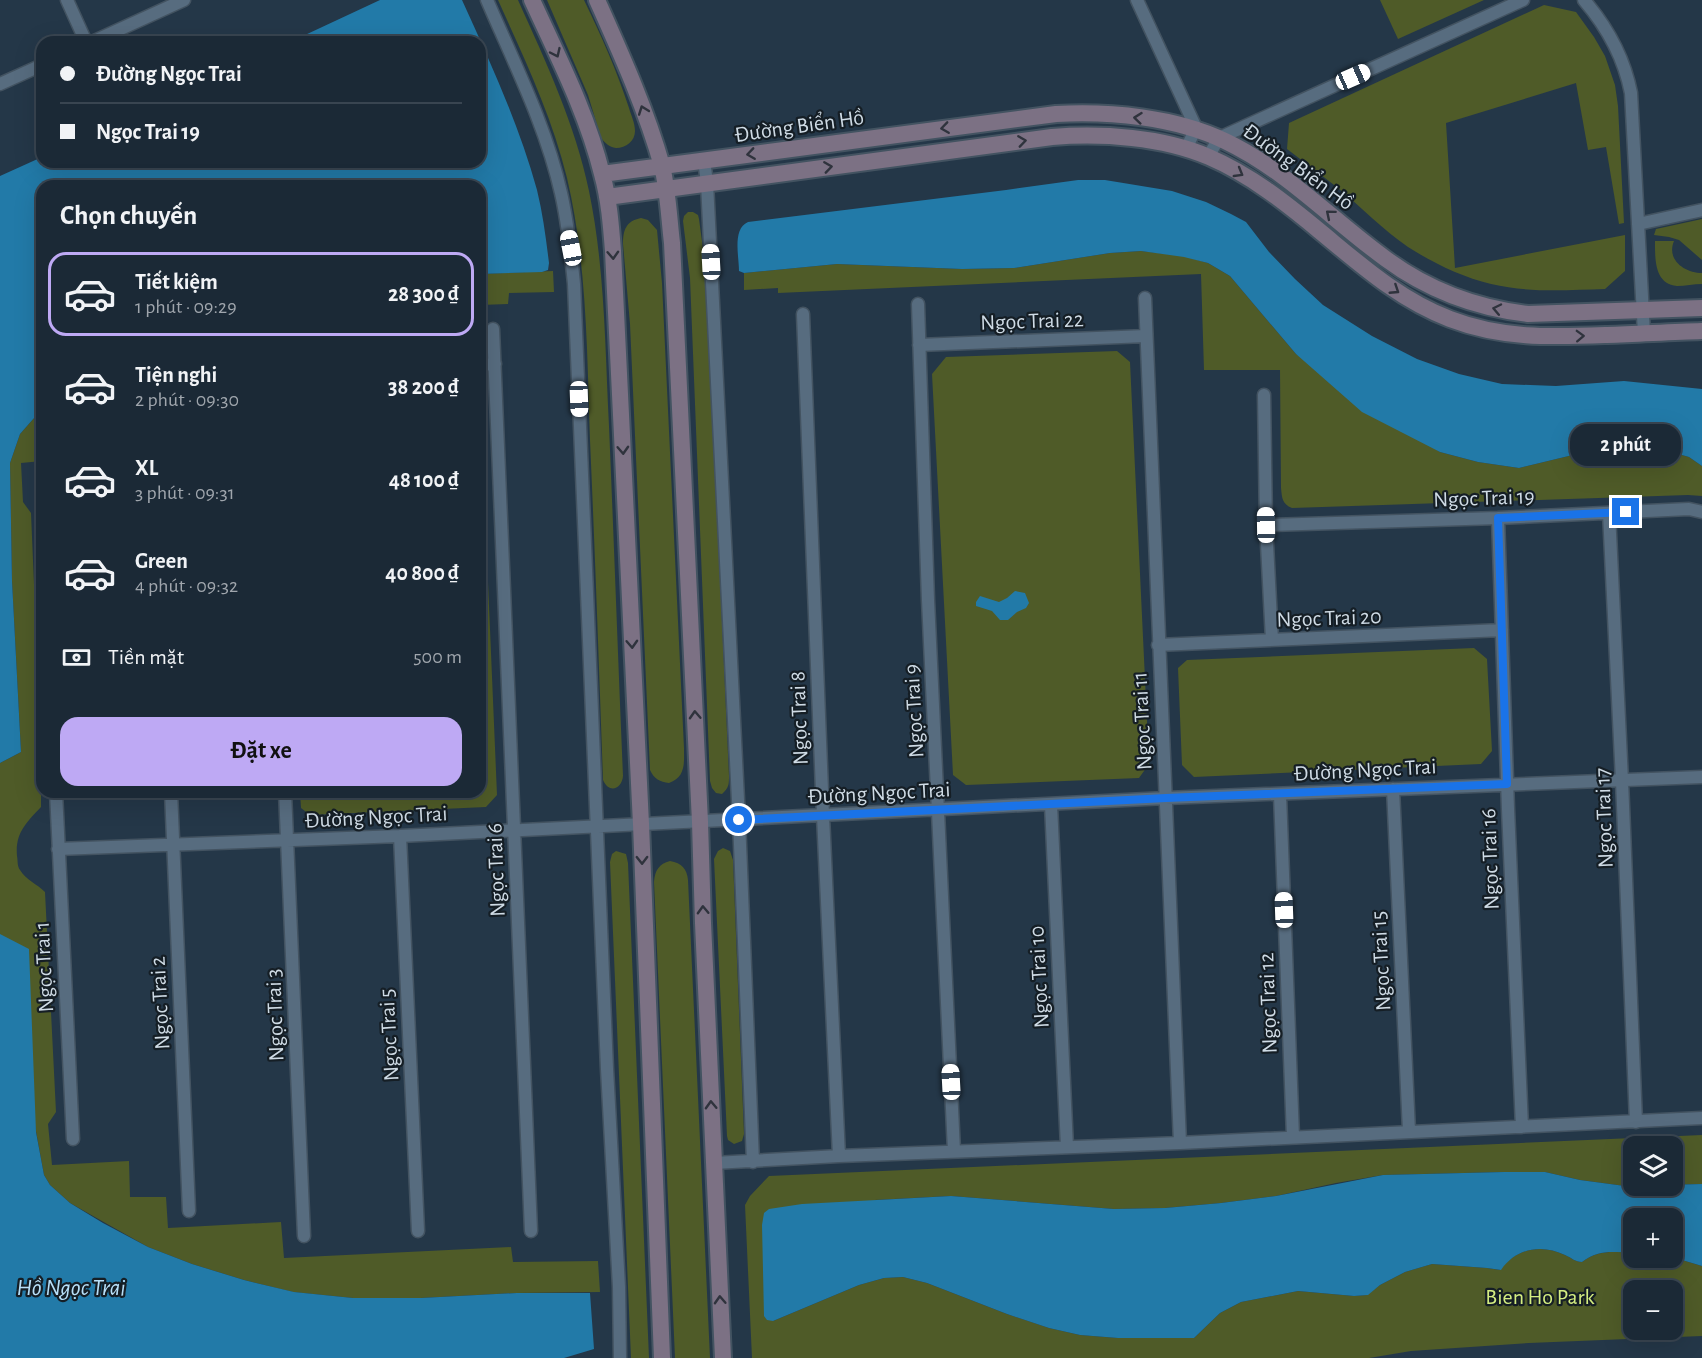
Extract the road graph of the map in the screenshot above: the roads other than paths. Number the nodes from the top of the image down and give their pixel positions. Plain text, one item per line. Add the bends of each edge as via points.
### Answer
1 (66, 0) edge
2 (487, 0) edge
3 (532, 0) edge
4 (597, 0) edge
5 (1137, 0) edge
6 (1523, 0) edge
7 (1584, 0) edge
8 (179, 1) edge
9 (83, 36) edge
10 (105, 36) edge
11 (36, 68) edge
12 (0, 84) edge
13 (1196, 128) junction
14 (1219, 138) junction
15 (1186, 149) junction
16 (1208, 157) junction
17 (705, 160) junction
18 (662, 166) junction
19 (602, 174) junction
20 (707, 183) junction
21 (666, 188) junction
22 (607, 197) junction
23 (1702, 210) edge
24 (1638, 224) junction
25 (1145, 298) dead end
26 (918, 304) dead end
27 (1702, 308) edge
28 (1642, 310) junction
29 (803, 314) dead end
30 (494, 329) dead end
31 (1702, 331) edge
32 (1644, 333) junction
33 (1146, 336) junction
34 (919, 345) junction
35 (495, 364) junction
36 (486, 365) edge
37 (1264, 395) dead end
38 (1702, 512) edge
39 (1609, 513) junction
40 (1498, 518) junction
41 (1266, 525) junction
42 (1502, 630) junction
43 (1272, 640) junction
44 (1158, 645) junction
45 (1702, 777) edge
46 (1622, 781) junction
47 (1507, 784) junction
48 (1393, 789) junction
49 (1280, 795) junction
50 (56, 798) edge
51 (171, 798) edge
52 (285, 798) edge
53 (1166, 798) junction
54 (1051, 805) junction
55 (939, 810) junction
56 (823, 816) junction
57 (739, 820) junction
58 (700, 822) junction
59 (641, 824) junction
60 (596, 826) junction
61 (514, 830) junction
62 (400, 836) junction
63 (288, 841) junction
64 (173, 845) junction
65 (58, 849) junction
66 (1702, 1118) edge
67 (1636, 1122) junction
68 (1522, 1127) junction
69 (1409, 1131) junction
70 (1293, 1137) junction
71 (73, 1139) dead end
72 (1180, 1143) junction
73 (1067, 1147) junction
74 (954, 1151) junction
75 (839, 1156) junction
76 (753, 1162) junction
77 (714, 1163) junction
78 (189, 1211) dead end
79 (531, 1231) dead end
80 (418, 1232) dead end
81 (304, 1236) dead end
82 (620, 1358) edge
83 (662, 1358) edge
84 (723, 1358) edge

1 - 9 street
2 - 60 street via 547,146 561,192 571,248
3 -> 19 main road via 573,89
18 -> 4 main road
5 - 13 street
6 - 14 street
7 - 24 street via 1613,39 1629,80
8 - 10 street
11 - 12 street
13 - 14 main road, Đường Biển Hồ
13 - 15 street
13 -> 17 main road, Đường Biển Hồ via 1138,117 1056,114
14 - 16 street
28 -> 14 main road, Đường Biển Hồ via 1528,314 1455,297 1385,259 1273,170
15 - 16 main road, Đường Biển Hồ
20 -> 15 main road, Đường Biển Hồ via 1059,137 1133,139
16 -> 32 main road, Đường Biển Hồ via 1268,191 1401,295 1450,319 1499,333 1530,336
17 - 18 main road, Đường Biển Hồ
17 - 20 street
18 - 19 main road, Đường Biển Hồ
18 - 21 main road
19 - 22 main road
20 - 21 main road, Đường Biển Hồ
20 - 57 street
21 - 22 main road, Đường Biển Hồ
58 -> 21 main road via 672,243
22 -> 59 main road via 613,251
23 - 24 street
24 - 28 street
25 - 33 street, Ngọc Trai 11
26 - 34 street, Ngọc Trai 9
27 - 28 main road, Đường Biển Hồ
28 - 32 street
29 - 56 street, Ngọc Trai 8
30 - 35 street, Ngọc Trai 6
31 - 32 main road, Đường Biển Hồ
33 - 34 street, Ngọc Trai 22
33 - 44 street, Ngọc Trai 11
34 - 55 street, Ngọc Trai 9
35 - 36 street
35 - 61 street, Ngọc Trai 6
37 - 41 street
38 - 39 street, Ngọc Trai 19 via 1689,509
39 - 40 street, Ngọc Trai 19
39 - 46 street, Ngọc Trai 17
40 - 41 street, Ngọc Trai 19
40 - 42 street, Ngọc Trai 16
41 - 43 street
42 - 43 street, Ngọc Trai 20
42 - 47 street, Ngọc Trai 16
43 - 44 street, Ngọc Trai 20
44 - 53 street, Ngọc Trai 11
45 - 46 street, Đường Ngọc Trai
46 - 47 street, Đường Ngọc Trai
46 - 67 street, Ngọc Trai 17
47 - 48 street, Đường Ngọc Trai
47 - 68 street, Ngọc Trai 16
48 - 49 street, Đường Ngọc Trai
48 - 69 street, Ngọc Trai 15
49 - 53 street, Đường Ngọc Trai
49 - 70 street, Ngọc Trai 12
50 - 65 street, Ngọc Trai 1
51 - 64 street, Ngọc Trai 2
52 - 63 street, Ngọc Trai 3
53 - 54 street, Đường Ngọc Trai
53 - 72 street, Ngọc Trai 11
54 - 55 street, Đường Ngọc Trai
54 - 73 street, Ngọc Trai 10
55 - 56 street, Đường Ngọc Trai
55 - 74 street, Ngọc Trai 9
56 - 57 street, Đường Ngọc Trai
56 - 75 street, Ngọc Trai 8
57 - 58 street, Đường Ngọc Trai
57 - 76 street
58 - 59 street, Đường Ngọc Trai
77 -> 58 main road
59 - 60 street, Đường Ngọc Trai
59 -> 83 main road
60 - 61 street, Đường Ngọc Trai
60 - 82 street
61 - 62 street, Đường Ngọc Trai
61 - 79 street, Ngọc Trai 6
62 - 63 street, Đường Ngọc Trai
62 - 80 street, Ngọc Trai 5
63 - 64 street, Đường Ngọc Trai
63 - 81 street, Ngọc Trai 3
64 - 65 street, Đường Ngọc Trai
64 - 78 street, Ngọc Trai 2
65 - 71 street, Ngọc Trai 1
66 - 67 street
67 - 68 street
68 - 69 street
69 - 70 street
70 - 72 street
72 - 73 street
73 - 74 street
74 - 75 street
75 - 76 street
76 - 77 street
84 -> 77 main road

